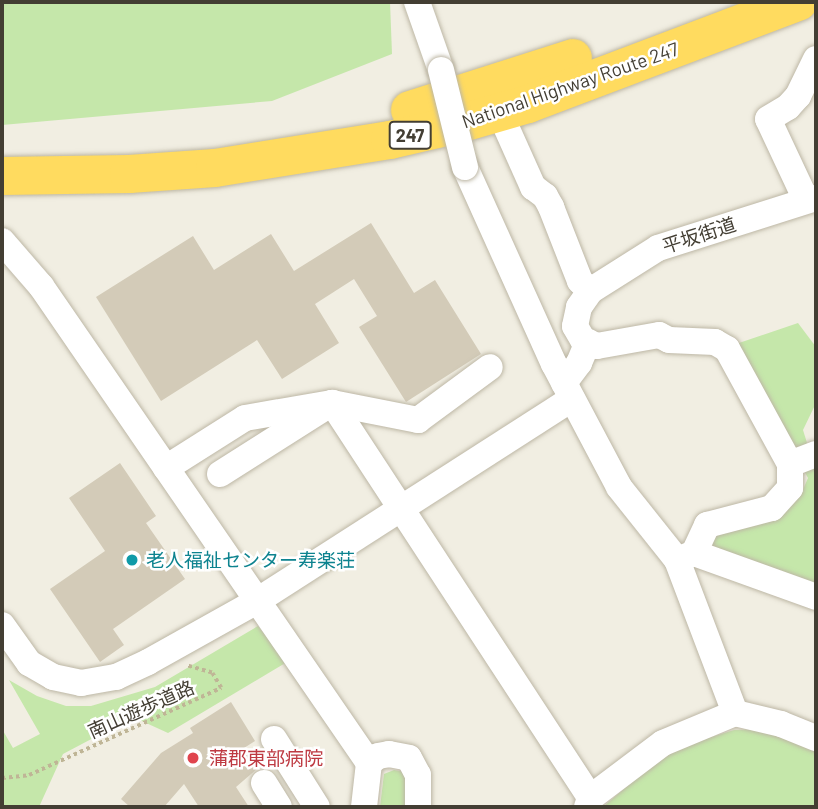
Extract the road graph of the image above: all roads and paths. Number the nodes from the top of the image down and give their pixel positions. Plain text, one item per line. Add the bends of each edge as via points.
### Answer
1 (417, 2) edge
2 (727, 2) edge
3 (798, 2) edge
4 (816, 59) edge
5 (507, 129) dead end
6 (2, 151) edge
7 (2, 176) edge
8 (811, 199) edge
9 (2, 241) edge
10 (590, 291) junction
11 (588, 342) junction
12 (490, 366) dead end
13 (568, 391) junction
14 (332, 403) junction
15 (816, 454) edge
16 (790, 464) junction
17 (166, 468) junction
18 (220, 474) dead end
19 (401, 510) junction
20 (685, 556) junction
21 (816, 597) edge
22 (257, 601) junction
23 (2, 625) edge
24 (158, 657) junction
25 (735, 713) junction
26 (816, 738) edge
27 (274, 739) dead end
28 (369, 763) junction
29 (2, 778) edge
30 (264, 783) dead end
31 (358, 803) edge
32 (589, 803) edge
33 (279, 807) edge
34 (317, 807) edge
35 (418, 807) edge

1 - 13 street, bridge via 442,70 465,167
2 - 6 highway, National Highway Route 247 / 247 via 524,76 394,114 305,131 151,150
3 - 7 highway, National Highway Route 247 / 247 via 528,103 390,140 215,167
4 - 8 street via 798,96 768,119
5 - 10 street via 533,187 551,207 580,281
8 - 10 street, 平坂街道 via 658,248
9 - 17 street via 41,286
10 - 11 street via 579,307 575,326
11 - 13 street
11 - 16 street via 597,346 659,335 669,340 715,342 727,349
12 - 14 street via 418,420
13 - 19 street
13 - 20 street via 619,487
14 - 17 street via 245,418
14 - 18 street
14 - 19 street
15 - 16 street
16 - 20 street via 790,488 772,508 707,525
17 - 22 street
19 - 22 street
19 - 32 street
20 - 21 street
20 - 25 street
22 - 24 street
22 - 28 street
23 - 24 street via 29,663 52,677 81,683 116,677
24 - 29 path, 南山遊歩道路 via 212,673 221,688 29,775
25 - 26 street via 781,723
25 - 32 street via 663,743
27 - 34 street
28 - 31 street
28 - 35 street via 389,754 409,758 418,775
30 - 33 street

